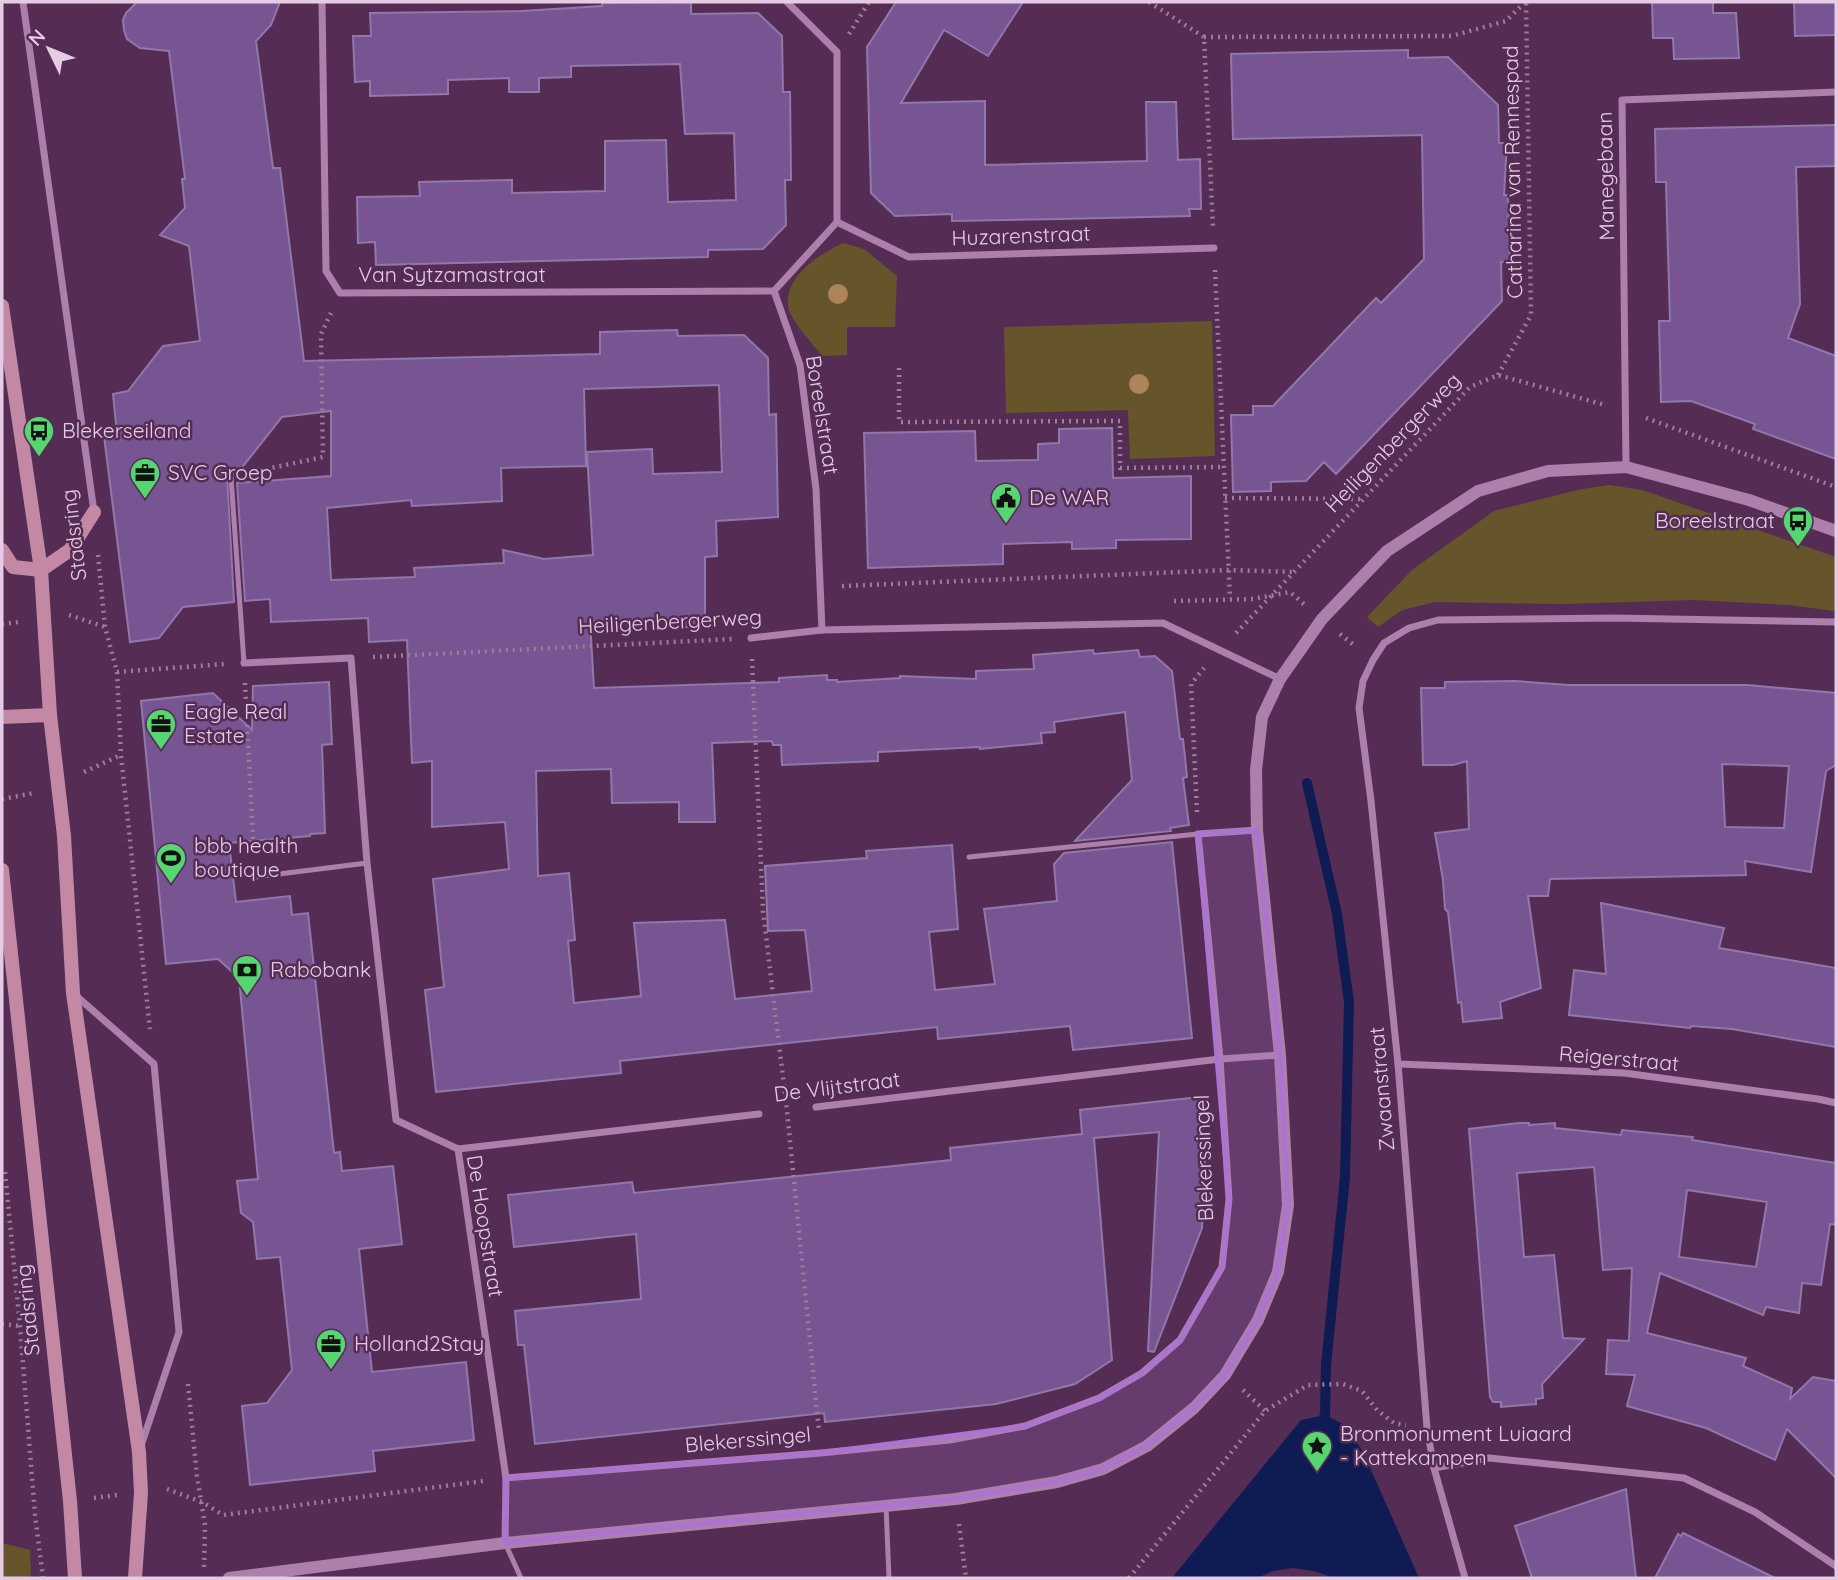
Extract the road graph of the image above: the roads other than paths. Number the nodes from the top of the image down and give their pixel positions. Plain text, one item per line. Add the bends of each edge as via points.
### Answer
1 (23, 2) edge
2 (322, 2) edge
3 (787, 2) edge
4 (1836, 92) edge
5 (837, 222) junction
6 (1214, 248) road end
7 (774, 290) junction
8 (2, 306) edge
9 (1626, 467) junction
10 (231, 477) road end
11 (94, 512) joint
12 (1836, 531) edge
13 (2, 550) edge
14 (41, 570) junction
15 (1836, 622) edge
16 (822, 630) junction
17 (751, 638) road end
18 (244, 663) joint
19 (1280, 679) junction
20 (50, 715) junction
21 (2, 717) edge
22 (1257, 830) junction
23 (1198, 834) junction
24 (969, 857) dead end
25 (367, 863) junction
26 (2, 870) edge
27 (255, 877) road end
28 (73, 993) junction
29 (1280, 1055) junction
30 (1220, 1059) junction
31 (1398, 1064) junction
32 (1836, 1103) edge
33 (816, 1107) road end
34 (759, 1114) road end
35 (458, 1149) junction
36 (139, 1452) junction
37 (1434, 1468) junction
38 (506, 1478) junction
39 (886, 1506) junction
40 (505, 1543) junction
41 (1836, 1566) edge
42 (75, 1578) edge
43 (135, 1578) edge
44 (229, 1578) edge
45 (521, 1578) edge
46 (888, 1578) edge
47 (1465, 1578) edge

1 - 11 street, Stadsring
2 - 7 street, Van Sytzamastraat via 326,271 340,293
3 - 5 street via 838,52
4 - 9 street, Manegebaan via 1622,100
5 - 6 street, Huzarenstraat via 909,257
5 - 7 street
7 - 16 street, Boreelstraat via 800,365 816,489
8 - 14 main road, Stadsring
9 - 12 street via 1749,500
9 - 19 street via 1548,471 1478,491 1387,551 1322,619
10 - 18 lane
11 - 14 main road via 70,550
13 - 14 main road via 13,567
14 - 20 main road, Stadsring
15 - 31 street, Zwaanstraat via 1438,620 1409,628 1384,643 1363,681 1359,708
16 - 17 street, Heiligenbergerweg
16 - 19 street, Heiligenbergerweg via 1163,623
18 - 25 street, De Hoopstraat via 351,658
19 - 22 street via 1262,717 1256,770
20 - 21 main road
20 - 28 main road, Stadsring via 64,836
22 - 23 street
22 - 29 street
23 - 24 lane
23 - 30 street, Blekerssingel
25 - 27 lane
25 - 35 street, De Hoopstraat via 396,1120
26 - 42 main road, Stadsring
28 - 36 main road, Stadsring
28 - 36 street, Stadsring via 154,1064 179,1332
29 - 30 street, De Vlijtstraat
29 - 39 street via 1288,1205 1278,1272 1258,1320 1225,1375 1194,1408 1147,1446 1103,1469 1057,1482
30 - 33 street, De Vlijtstraat
30 - 38 street, Blekerssingel via 1229,1199 1222,1267 1180,1340 1142,1373 1099,1398 1025,1426 950,1440
31 - 32 street, Reigerstraat via 1624,1073
31 - 37 street, Zwaanstraat
34 - 35 street, De Vlijtstraat
35 - 38 street, De Hoopstraat
36 - 43 main road, Stadsring
37 - 41 street via 1489,1458 1684,1478 1755,1512
37 - 47 street, Zwaanstraat
38 - 40 street, De Hoopstraat
39 - 40 street
39 - 46 lane
40 - 44 street
40 - 45 lane

